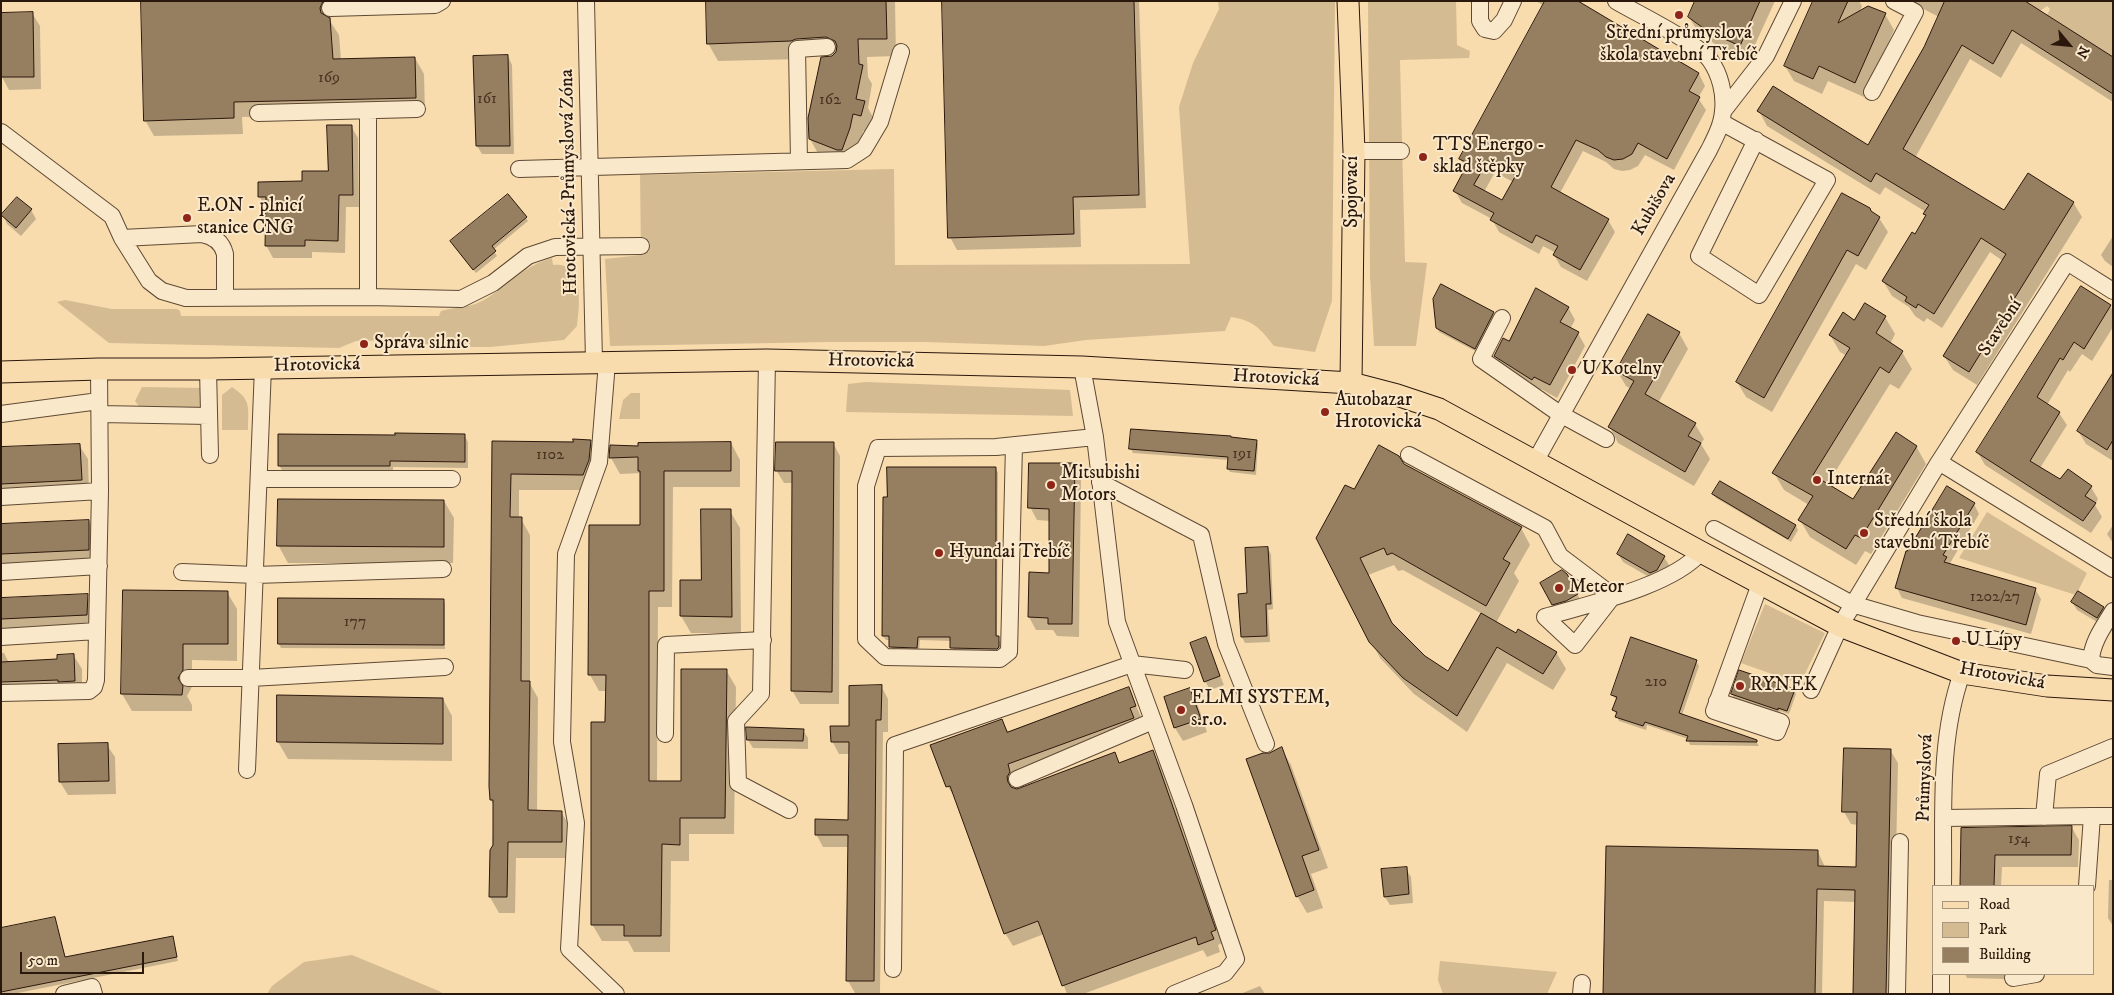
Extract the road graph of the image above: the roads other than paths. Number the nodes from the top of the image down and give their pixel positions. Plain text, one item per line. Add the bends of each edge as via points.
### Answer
1 (442, 1) edge
2 (586, 1) edge
3 (1348, 1) edge
4 (1480, 1) edge
5 (1513, 1) edge
6 (1616, 1) edge
7 (1793, 1) edge
8 (1894, 1) edge
9 (330, 8) dead end
10 (827, 47) dead end
11 (901, 52) dead end
12 (1872, 92) dead end
13 (417, 109) dead end
14 (368, 111) junction
15 (258, 113) dead end
16 (1722, 116) junction
17 (1, 132) edge
18 (1756, 140) junction
19 (1401, 151) dead end
20 (1354, 152) junction
21 (799, 161) junction
22 (589, 167) junction
23 (519, 169) dead end
24 (122, 238) junction
25 (591, 246) junction
26 (641, 246) dead end
27 (2113, 291) edge
28 (368, 297) junction
29 (225, 298) junction
30 (1502, 318) dead end
31 (767, 360) junction
32 (601, 362) junction
33 (1082, 367) junction
34 (99, 368) junction
35 (263, 368) junction
36 (208, 369) junction
37 (1, 372) edge
38 (1351, 383) junction
39 (99, 408) junction
40 (1, 414) edge
41 (1560, 414) junction
42 (209, 416) junction
43 (1095, 437) junction
44 (1606, 439) dead end
45 (1014, 445) junction
46 (210, 455) dead end
47 (1409, 455) dead end
48 (1536, 460) junction
49 (1939, 462) junction
50 (259, 479) junction
51 (452, 479) dead end
52 (1100, 482) junction
53 (100, 491) junction
54 (1, 497) edge
55 (1714, 528) dead end
56 (1701, 552) junction
57 (99, 566) junction
58 (443, 568) dead end
59 (2113, 569) edge
60 (1, 572) edge
61 (182, 572) dead end
62 (255, 575) junction
63 (1760, 584) junction
64 (1613, 596) junction
65 (1852, 604) junction
66 (2113, 611) edge
67 (1840, 626) junction
68 (97, 631) junction
69 (1, 637) edge
70 (762, 640) junction
71 (2091, 660) junction
72 (1132, 664) junction
73 (445, 667) dead end
74 (2113, 667) edge
75 (1185, 670) dead end
76 (1962, 673) junction
77 (188, 678) dead end
78 (251, 678) junction
79 (1812, 690) dead end
80 (2113, 690) edge
81 (1, 694) edge
82 (1153, 722) junction
83 (1780, 722) dead end
84 (665, 734) dead end
85 (1266, 744) dead end
86 (2113, 747) edge
87 (247, 770) dead end
88 (1017, 779) dead end
89 (789, 810) dead end
90 (2092, 816) junction
91 (2113, 816) edge
92 (2044, 817) junction
93 (1944, 818) junction
94 (1900, 842) dead end
95 (1943, 885) edge
96 (2087, 885) edge
97 (893, 970) dead end
98 (1941, 975) edge
99 (2030, 975) edge
100 (2013, 978) dead end
101 (64, 994) edge
102 (94, 994) edge
103 (616, 994) edge
104 (1174, 994) edge
105 (1897, 994) edge
106 (1940, 994) edge

1 - 9 street via 435,5
2 - 22 street, Hrotovická-Průmyslová Zóna
3 - 20 main road, Spojovací
4 - 5 street via 1480,21 1485,28 1494,30 1504,20
6 - 16 street, Kubišova via 1696,47 1710,60 1723,89
7 - 16 street via 1766,56
8 - 12 street via 1915,12
10 - 21 street via 797,49
11 - 21 street via 880,122 864,149 847,160
13 - 14 street
14 - 15 street
14 - 28 street
16 - 18 street
16 - 41 street, Kubišova via 1710,150
17 - 24 street via 112,216
18 - 18 street via 1827,180 1759,295 1699,256
19 - 20 street
20 - 38 main road, Spojovací
21 - 22 street via 775,158 678,160
22 - 23 street
22 - 25 street, Hrotovická-Průmyslová Zóna
24 - 29 street via 149,281 162,291 186,298
24 - 29 street via 202,234 214,238 225,254
25 - 26 street
25 - 28 street via 555,247 528,256 493,283 461,299
25 - 32 street, Hrotovická-Průmyslová Zóna
27 - 49 street, Stavební via 2067,262
28 - 29 street
30 - 41 street via 1481,358
31 - 32 main road, Hrotovická
31 - 33 main road, Hrotovická
31 - 70 street
32 - 35 main road, Hrotovická
32 - 103 street, Hrotovická-Průmyslová Zóna via 599,462 566,554 562,742 576,823 570,949
33 - 38 main road, Hrotovická
33 - 43 street
34 - 36 main road, Hrotovická
34 - 37 main road, Hrotovická
34 - 39 street
35 - 36 main road, Hrotovická
35 - 50 street
36 - 42 street
38 - 48 main road, Hrotovická via 1439,409
39 - 40 street
39 - 42 street
39 - 53 street
41 - 44 street
41 - 48 street, Kubišova
42 - 46 street
43 - 45 street
43 - 52 street
45 - 45 street via 878,448 866,486 866,639 885,657 1000,659 1010,652
47 - 64 street via 1545,528 1560,556
48 - 56 main road, Hrotovická
49 - 59 street
49 - 65 street, Stavební
50 - 51 street
50 - 62 street
52 - 72 street via 1117,622
52 - 85 street via 1201,535 1226,644
53 - 54 street
53 - 57 street
55 - 65 street
56 - 63 main road, Hrotovická
56 - 64 street via 1693,562 1666,578
57 - 60 street
57 - 68 street
58 - 62 street
61 - 62 street
62 - 78 street
63 - 67 main road, Hrotovická
63 - 83 street via 1714,711 1777,732
64 - 64 street via 1545,617 1575,645
65 - 67 street, Stavební
65 - 71 street via 1918,623
66 - 71 street via 2097,638
67 - 76 main road, Hrotovická
67 - 79 street
68 - 69 street
68 - 81 street via 96,680 89,691
70 - 84 street via 666,645
70 - 89 street via 762,694 736,722 738,783
71 - 74 street via 2097,665
72 - 75 street
72 - 82 street
72 - 97 street via 895,745
73 - 78 street
76 - 80 main road, Hrotovická via 2047,686
76 - 93 street, Průmyslová via 1953,697 1946,736
77 - 78 street
78 - 87 street
82 - 88 street
82 - 104 street via 1236,959 1225,973
86 - 92 street via 2048,774
90 - 91 street
90 - 92 street
90 - 96 street
92 - 93 street
93 - 95 street, Průmyslová
94 - 105 street
98 - 106 street
99 - 100 street
101 - 102 street via 92,987

